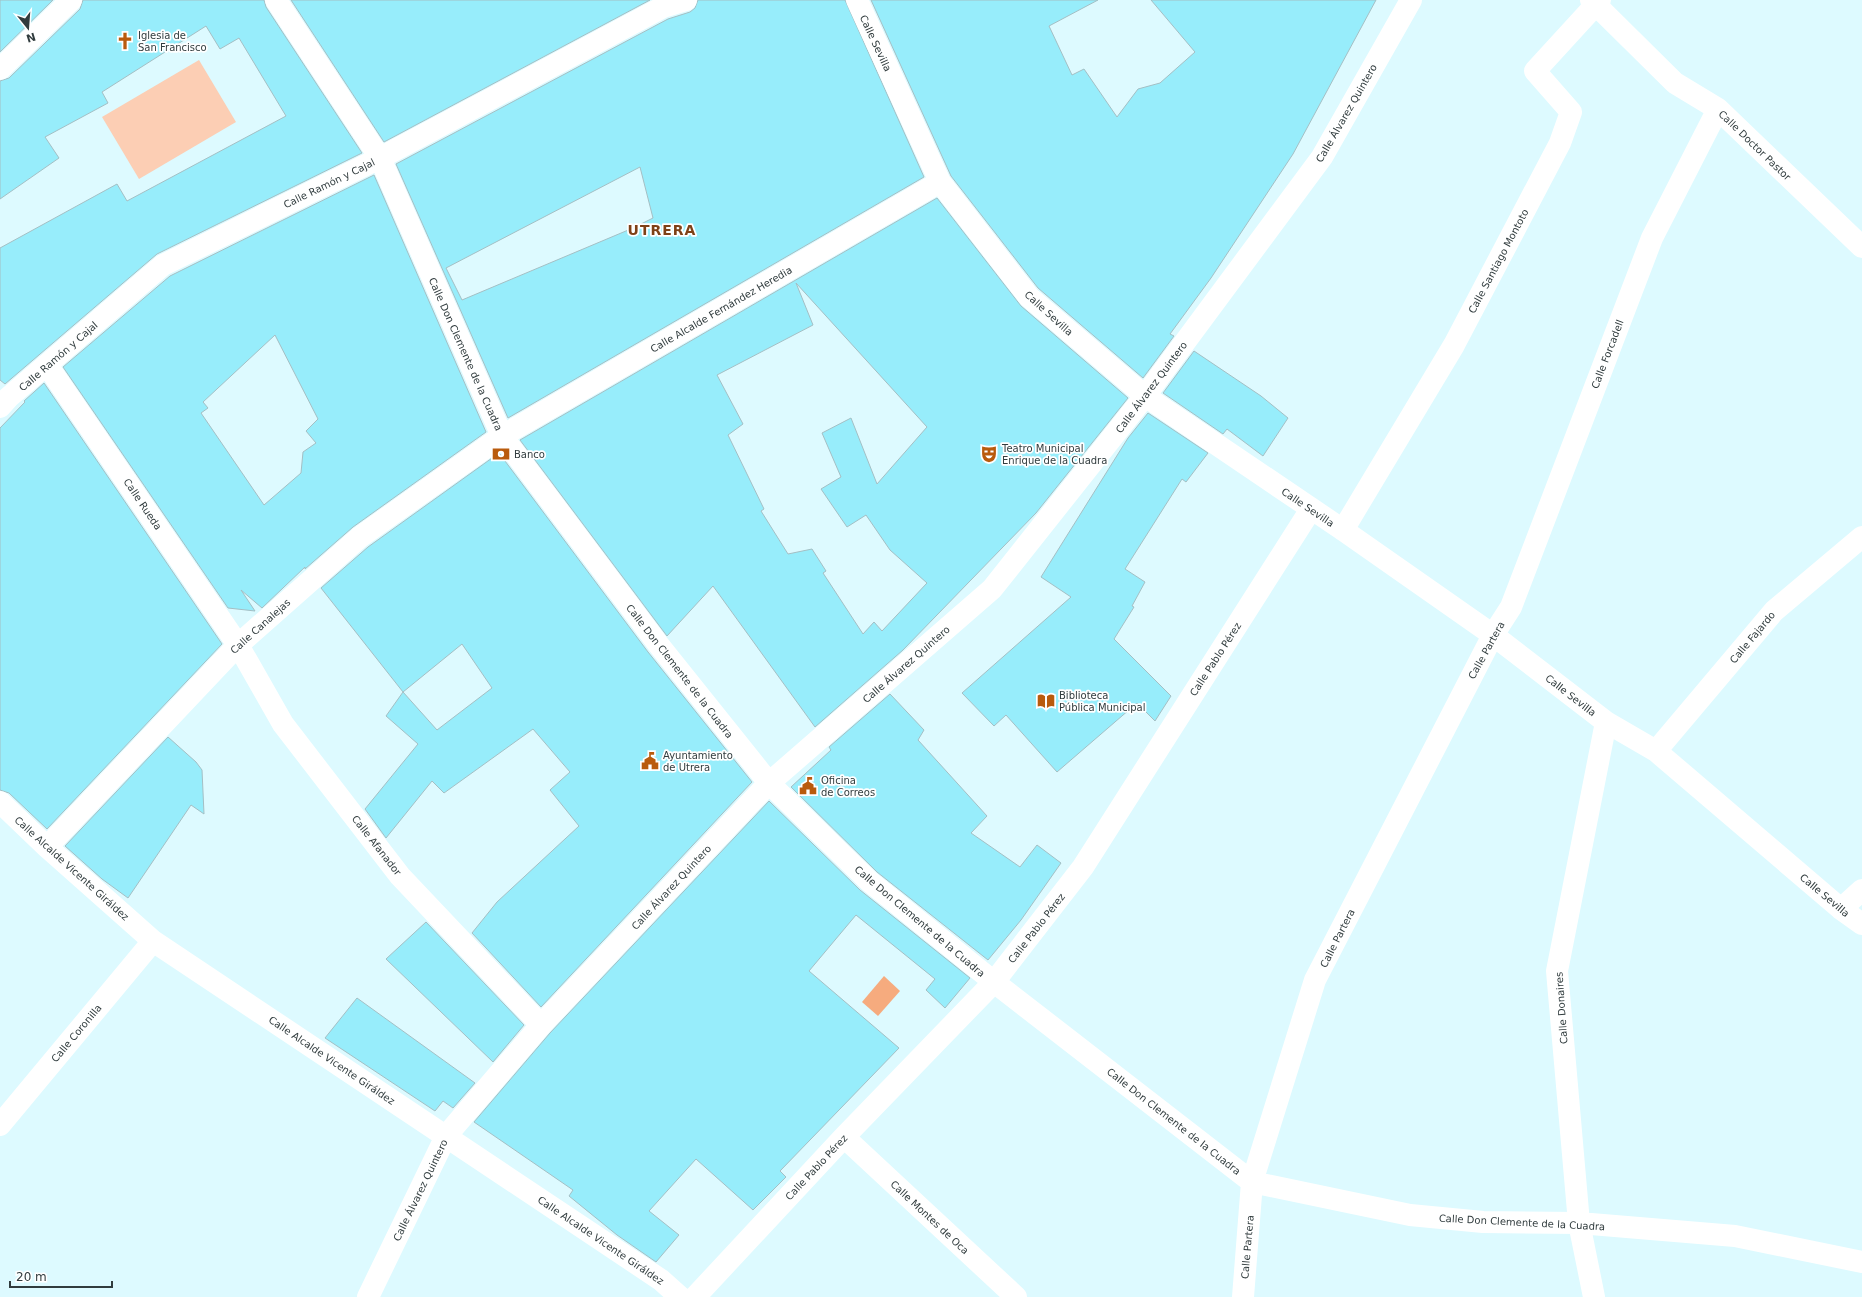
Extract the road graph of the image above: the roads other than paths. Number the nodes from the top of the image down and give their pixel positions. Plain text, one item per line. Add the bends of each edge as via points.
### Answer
1 (72, 0) edge
2 (276, 0) edge
3 (686, 0) edge
4 (857, 0) edge
5 (1411, 0) edge
6 (1596, 2) edge
7 (0, 69) edge
8 (1718, 109) junction
9 (380, 158) junction
10 (940, 182) junction
11 (1862, 247) edge
12 (47, 365) junction
13 (1145, 396) junction
14 (3, 398) edge
15 (502, 436) junction
16 (1311, 509) junction
17 (1343, 530) junction
18 (1862, 537) edge
19 (1511, 607) joint
20 (1493, 635) junction
21 (238, 645) junction
22 (1606, 722) junction
23 (1656, 751) junction
24 (769, 783) junction
25 (0, 802) edge
26 (46, 847) junction
27 (1862, 890) edge
28 (1841, 909) junction
29 (1862, 924) edge
30 (153, 941) junction
31 (994, 982) junction
32 (541, 1025) junction
33 (0, 1125) edge
34 (446, 1136) junction
35 (844, 1137) junction
36 (1252, 1182) junction
37 (1579, 1223) junction
38 (1862, 1262) edge
39 (368, 1297) edge
40 (680, 1297) edge
41 (695, 1297) edge
42 (1016, 1297) edge
43 (1243, 1297) edge
44 (1594, 1297) edge

1 - 7 street
2 - 9 street, Calle Don Clemente de la Cuadra
3 - 9 street, Calle Ramón y Cajal via 663,7
4 - 10 street, Calle Sevilla
5 - 13 street, Calle Álvarez Quintero via 1322,157
6 - 8 street, Calle Doctor Pastor via 1675,83
6 - 17 street, Calle Santiago Montoto via 1535,71 1571,112 1560,143 1454,345
8 - 11 street, Calle Doctor Pastor
8 - 19 street, Calle Forcadell via 1652,238
9 - 12 street, Calle Ramón y Cajal via 163,265
9 - 15 street, Calle Don Clemente de la Cuadra
10 - 13 street, Calle Sevilla via 1029,297
10 - 15 street, Calle Alcalde Fernández Heredia
12 - 14 street, Calle Ramón y Cajal
12 - 21 street, Calle Rueda
13 - 16 street, Calle Sevilla
13 - 24 street, Calle Álvarez Quintero via 992,589
15 - 21 street, Calle Canalejas via 360,537
15 - 24 street, Calle Don Clemente de la Cuadra via 658,644
16 - 17 street, Calle Sevilla
16 - 31 street, Calle Pablo Pérez via 1083,867
17 - 20 street, Calle Sevilla
18 - 23 street, Calle Fajardo via 1774,611
19 - 20 street, Calle Partera
20 - 22 street, Calle Sevilla
20 - 36 street, Calle Partera via 1315,980
21 - 26 street, Calle Canalejas
21 - 32 street, Calle Afanador via 283,724 400,876
22 - 23 street, Calle Sevilla
22 - 37 street, Calle Donaires via 1557,972
23 - 28 street, Calle Sevilla
24 - 31 street, Calle Don Clemente de la Cuadra via 869,880
24 - 32 street, Calle Álvarez Quintero
25 - 26 street, Calle Alcalde Vicente Giráldez
26 - 30 street, Calle Alcalde Vicente Giráldez
27 - 28 street
28 - 29 street, Calle Sevilla
30 - 33 street, Calle Coronilla
30 - 34 street, Calle Alcalde Vicente Giráldez
31 - 35 street, Calle Pablo Pérez
31 - 36 street, Calle Don Clemente de la Cuadra
32 - 34 street, Calle Álvarez Quintero
34 - 39 street, Calle Álvarez Quintero
34 - 40 street, Calle Alcalde Vicente Giráldez via 661,1280
35 - 41 street, Calle Pablo Pérez
35 - 42 street, Calle Montes de Oca
36 - 37 street, Calle Don Clemente de la Cuadra via 1410,1215 1483,1222
36 - 43 street, Calle Partera
37 - 38 street, Calle Don Clemente de la Cuadra via 1735,1236
37 - 44 street, Calle Donaires

